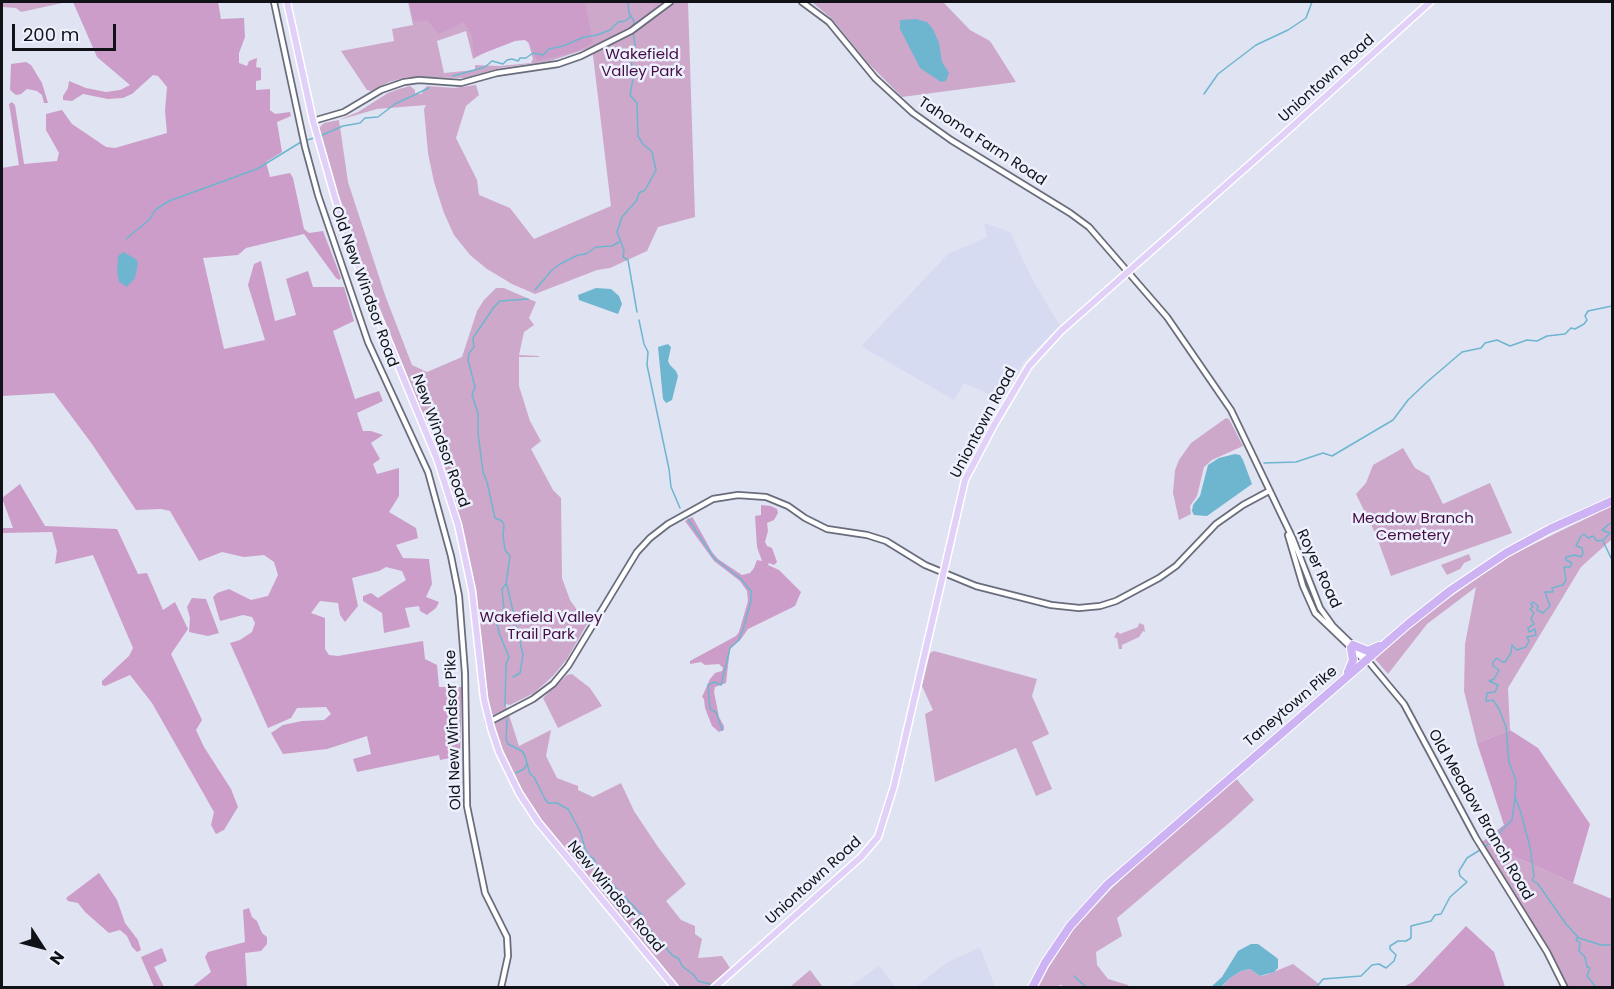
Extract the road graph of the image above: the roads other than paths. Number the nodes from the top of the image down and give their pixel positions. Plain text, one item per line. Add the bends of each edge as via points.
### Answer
1 (274, 2) edge
2 (287, 2) edge
3 (670, 2) edge
4 (802, 2) edge
5 (1430, 2) edge
6 (313, 121) junction
7 (1130, 272) junction
8 (1269, 491) junction
9 (1612, 501) edge
10 (943, 573) junction
11 (461, 608) joint
12 (1388, 641) junction
13 (1352, 646) junction
14 (1366, 660) junction
15 (1340, 683) junction
16 (489, 722) junction
17 (501, 987) edge
18 (675, 987) edge
19 (714, 987) edge
20 (1032, 987) edge
21 (1565, 987) edge

1 - 11 street, Old New Windsor Road via 318,195 368,342 428,472 452,556
2 - 6 main road, New Windsor Road
3 - 6 street via 633,29 558,64 461,83 412,80 389,86 344,112
4 - 7 street, Tahoma Farm Road via 829,22 875,78 914,113 1079,219
5 - 7 main road, Uniontown Road
6 - 16 main road, New Windsor Road via 358,267 447,487 472,591 480,676
7 - 8 street, Royer Road via 1172,324 1230,410
7 - 10 main road, Uniontown Road via 1048,344 1022,376 965,480
8 - 10 street via 1215,524 1166,574 1130,595 1100,606 1051,605 986,589
8 - 13 street, Royer Road via 1312,608
9 - 12 highway, Taneytown Pike via 1500,557
10 - 16 street via 886,541 832,531 773,499 745,495 713,499 668,524 637,552 553,684
10 - 19 main road, Uniontown Road via 894,786 878,837 861,857
11 - 17 street, Old New Windsor Pike via 467,806 485,893 507,937 508,956
12 - 13 highway via 1368,651
12 - 14 highway, Taneytown Pike
13 - 14 street, Royer Road
13 - 15 highway via 1353,664
14 - 15 highway, Taneytown Pike
14 - 21 street, Old Meadow Branch Road via 1404,704 1476,838
15 - 20 highway, Taneytown Pike via 1107,885 1070,926
16 - 18 main road, New Windsor Road via 505,766 533,815

